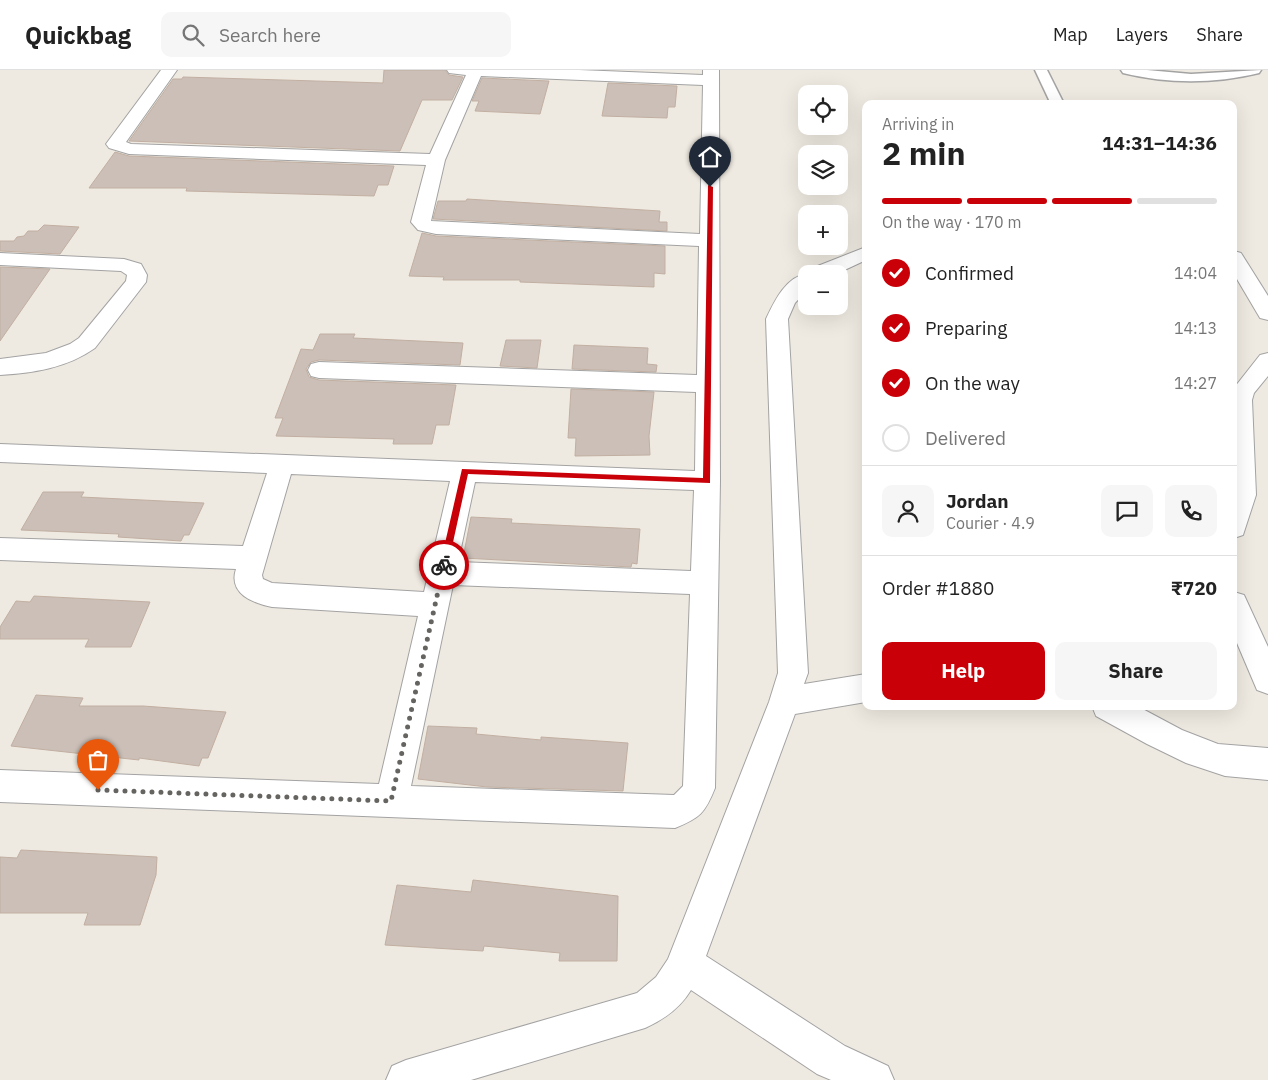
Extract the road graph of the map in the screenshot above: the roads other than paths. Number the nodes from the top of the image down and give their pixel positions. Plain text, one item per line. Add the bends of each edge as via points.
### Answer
1 (169, 70) edge
2 (455, 70) edge
3 (476, 70) edge
4 (1041, 70) edge
5 (1127, 70) edge
6 (1255, 70) edge
7 (711, 75) edge
8 (1056, 100) edge
9 (436, 160) junction
10 (710, 240) junction
11 (862, 255) edge
12 (0, 259) edge
13 (1237, 262) edge
14 (838, 265) edge
15 (798, 286) edge
16 (1268, 313) edge
17 (1268, 362) edge
18 (0, 367) edge
19 (319, 370) dead end
20 (708, 384) junction
21 (0, 453) edge
22 (282, 464) junction
23 (464, 471) junction
24 (707, 481) junction
25 (1237, 516) edge
26 (0, 549) edge
27 (253, 558) junction
28 (442, 573) junction
29 (704, 583) junction
30 (434, 605) junction
31 (1237, 611) edge
32 (1268, 680) edge
33 (862, 689) edge
34 (784, 702) junction
35 (1115, 710) edge
36 (1268, 764) edge
37 (0, 786) edge
38 (391, 801) junction
39 (685, 964) junction
40 (406, 1080) edge
41 (874, 1080) edge

1 - 9 street via 115,144 129,150
2 - 3 street
3 - 7 street
3 - 9 street
4 - 8 lane
5 - 6 lane via 1175,77 1232,76
7 - 10 street
9 - 10 street via 421,222 429,227
10 - 20 street
11 - 14 street
12 - 18 street via 124,265 134,269 138,275 136,282 88,343 78,351 50,361
13 - 16 street
15 - 34 street via 783,302 777,319 793,673
17 - 25 street via 1244,390 1240,400 1243,495
19 - 20 street
20 - 24 street
21 - 22 street
22 - 23 street
22 - 27 street
23 - 24 street
23 - 28 street
24 - 29 street
26 - 27 street
27 - 30 street via 248,575 250,586 259,592
28 - 29 street
28 - 30 street
29 - 38 street via 699,788 695,799 686,808 675,812
30 - 38 street
31 - 32 street
33 - 34 street
34 - 39 street
35 - 36 street via 1212,758
37 - 38 street
39 - 40 street via 675,984 662,999 645,1009
39 - 41 street via 830,1060

